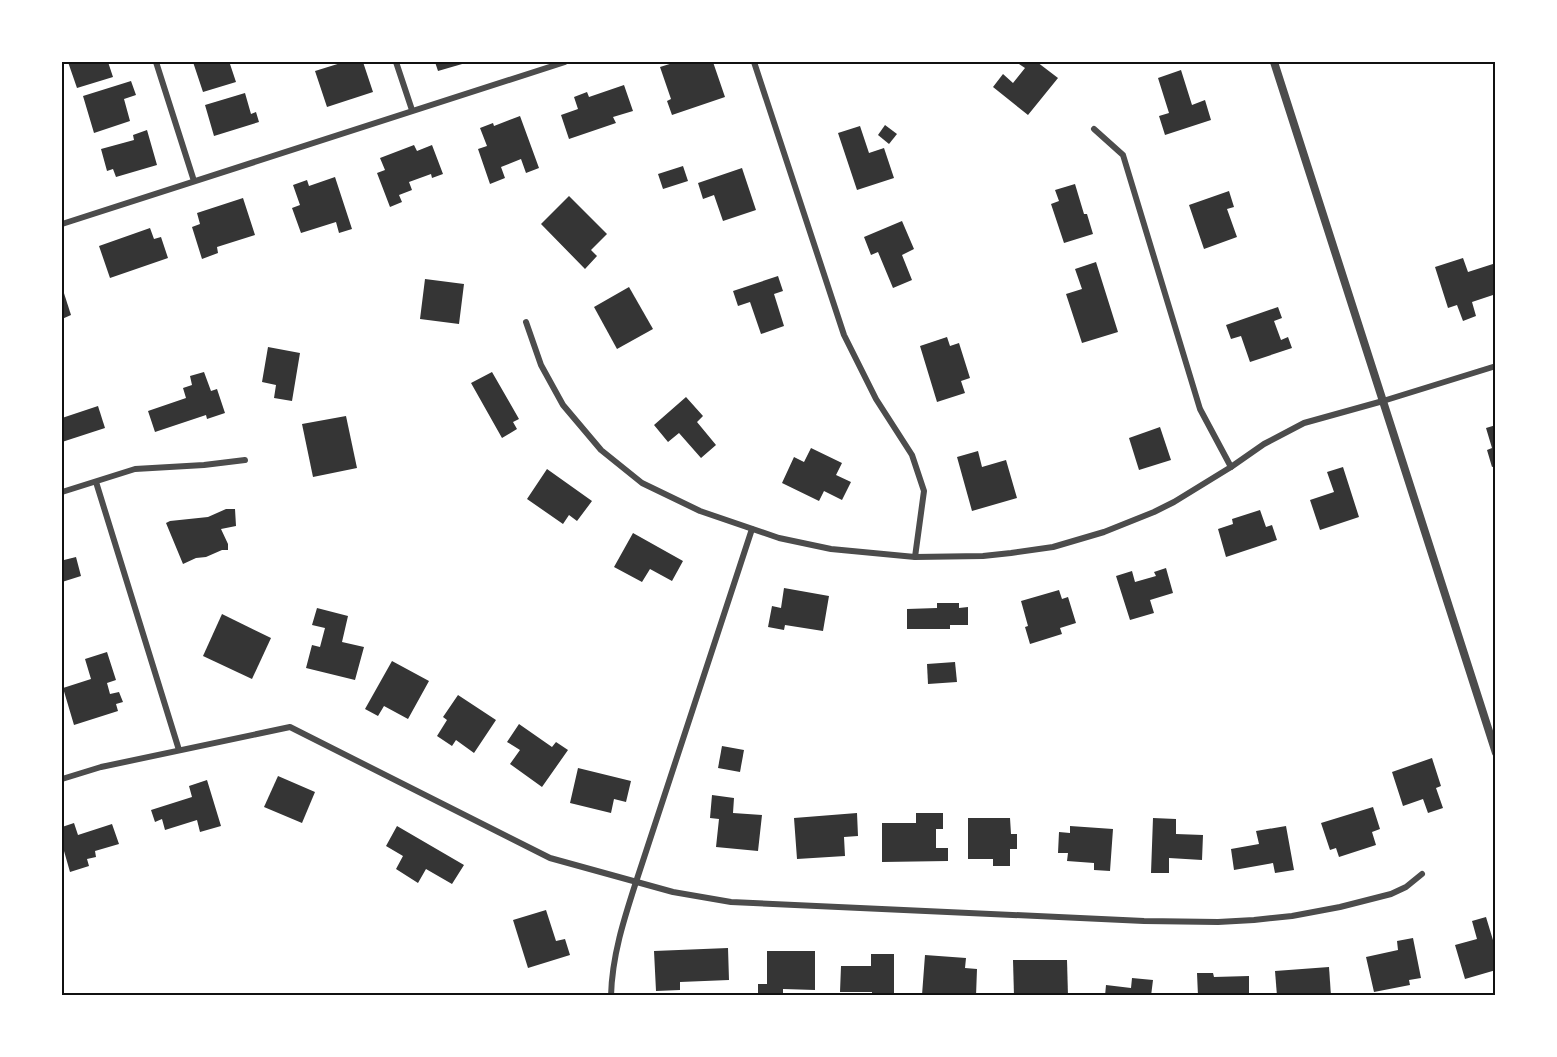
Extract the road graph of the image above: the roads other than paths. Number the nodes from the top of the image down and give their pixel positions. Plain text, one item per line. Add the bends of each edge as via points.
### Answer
1 (156, 62) edge
2 (396, 62) edge
3 (565, 62) edge
4 (754, 62) edge
5 (1274, 62) edge
6 (412, 110) junction
7 (1094, 129) dead end
8 (194, 181) junction
9 (62, 224) edge
10 (526, 322) dead end
11 (1496, 366) edge
12 (1383, 401) junction
13 (245, 460) dead end
14 (1232, 467) junction
15 (96, 482) junction
16 (62, 492) edge
17 (752, 529) junction
18 (915, 556) junction
19 (179, 750) junction
20 (1496, 753) edge
21 (62, 780) edge
22 (1422, 874) dead end
23 (636, 882) junction
24 (611, 996) edge

1 - 8 street
2 - 6 street
3 - 6 street
4 - 18 street via 844,335 876,399 912,455 924,491
5 - 12 street
6 - 8 street
7 - 14 street via 1123,155 1200,409
8 - 9 street
10 - 17 street via 541,365 563,405 601,450 642,483 700,511
11 - 12 street
12 - 14 street via 1304,423
12 - 20 street
13 - 15 street via 135,469
14 - 18 street via 1154,512 1076,541 983,556
15 - 16 street
15 - 19 street
17 - 18 street via 820,547
17 - 23 street
19 - 21 street
19 - 23 street via 290,727 550,858
22 - 23 street via 1391,894 1340,907 1218,922 731,902
23 - 24 street via 618,939

